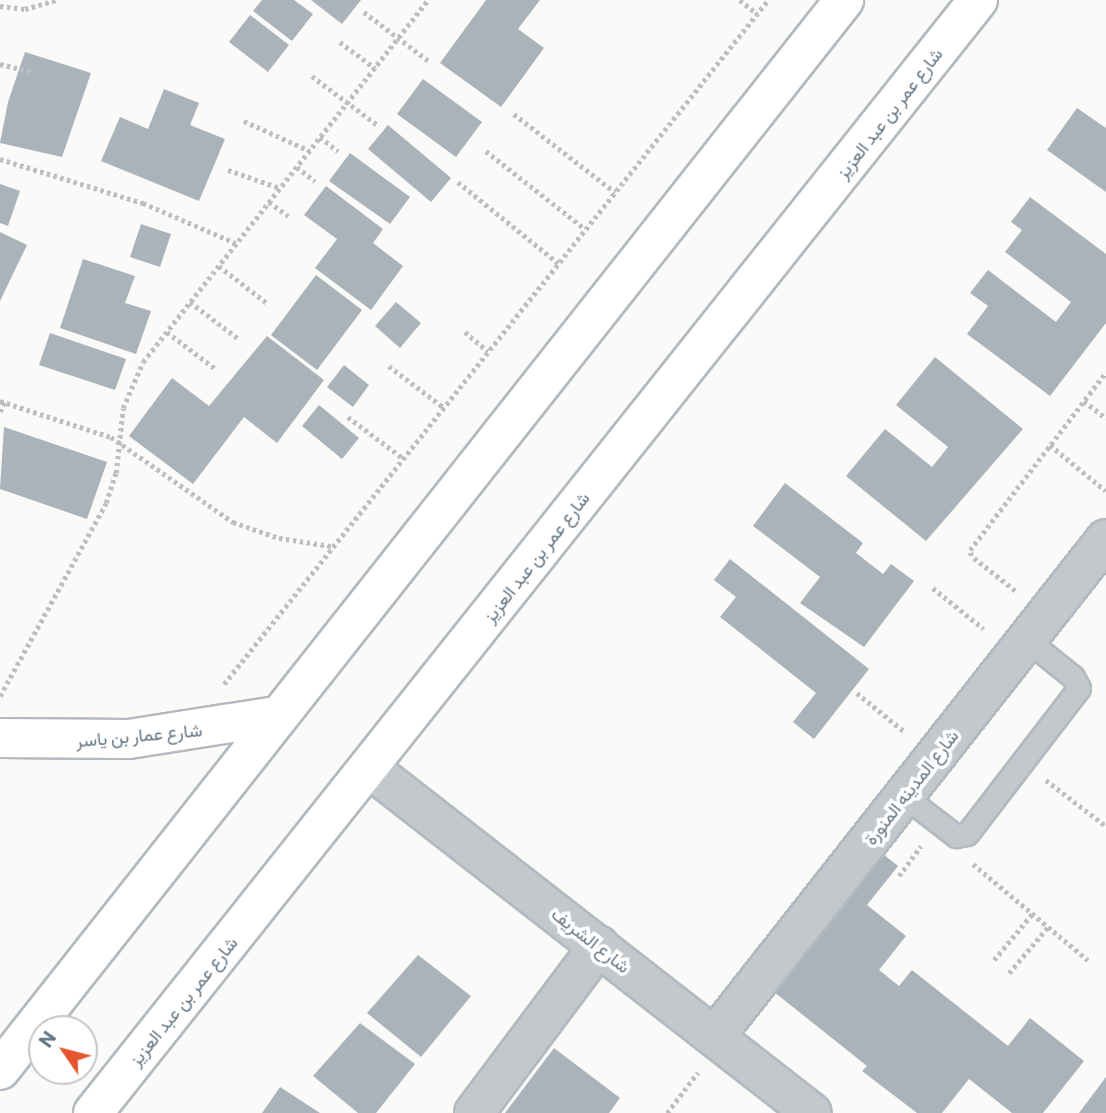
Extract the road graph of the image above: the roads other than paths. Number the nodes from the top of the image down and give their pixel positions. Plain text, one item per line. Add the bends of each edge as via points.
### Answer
1 (844, 0) edge
2 (978, 0) edge
3 (1104, 543) edge
4 (1029, 636) junction
5 (276, 716) junction
6 (0, 738) edge
7 (369, 768) junction
8 (904, 796) junction
9 (599, 946) junction
10 (718, 1039) junction
11 (0, 1070) edge
12 (93, 1113) edge
13 (474, 1113) edge
14 (812, 1113) edge

1 - 5 street
2 - 7 street, شارع عمر بن عبد العزيز
3 - 4 street, شارع المدينه المنورة
4 - 8 street, شارع المدينه المنورة
4 - 8 lane via 1076,679 1079,688 1023,762 964,836 956,836
5 - 6 street, شارع عمار بن ياسر via 186,733 71,741
5 - 11 street
7 - 9 street, شارع الشريف
7 - 12 street, شارع عمر بن عبد العزيز
8 - 10 street, شارع المدينه المنورة
9 - 10 street, شارع الشريف
9 - 13 street
10 - 14 street, شارع الشريف

